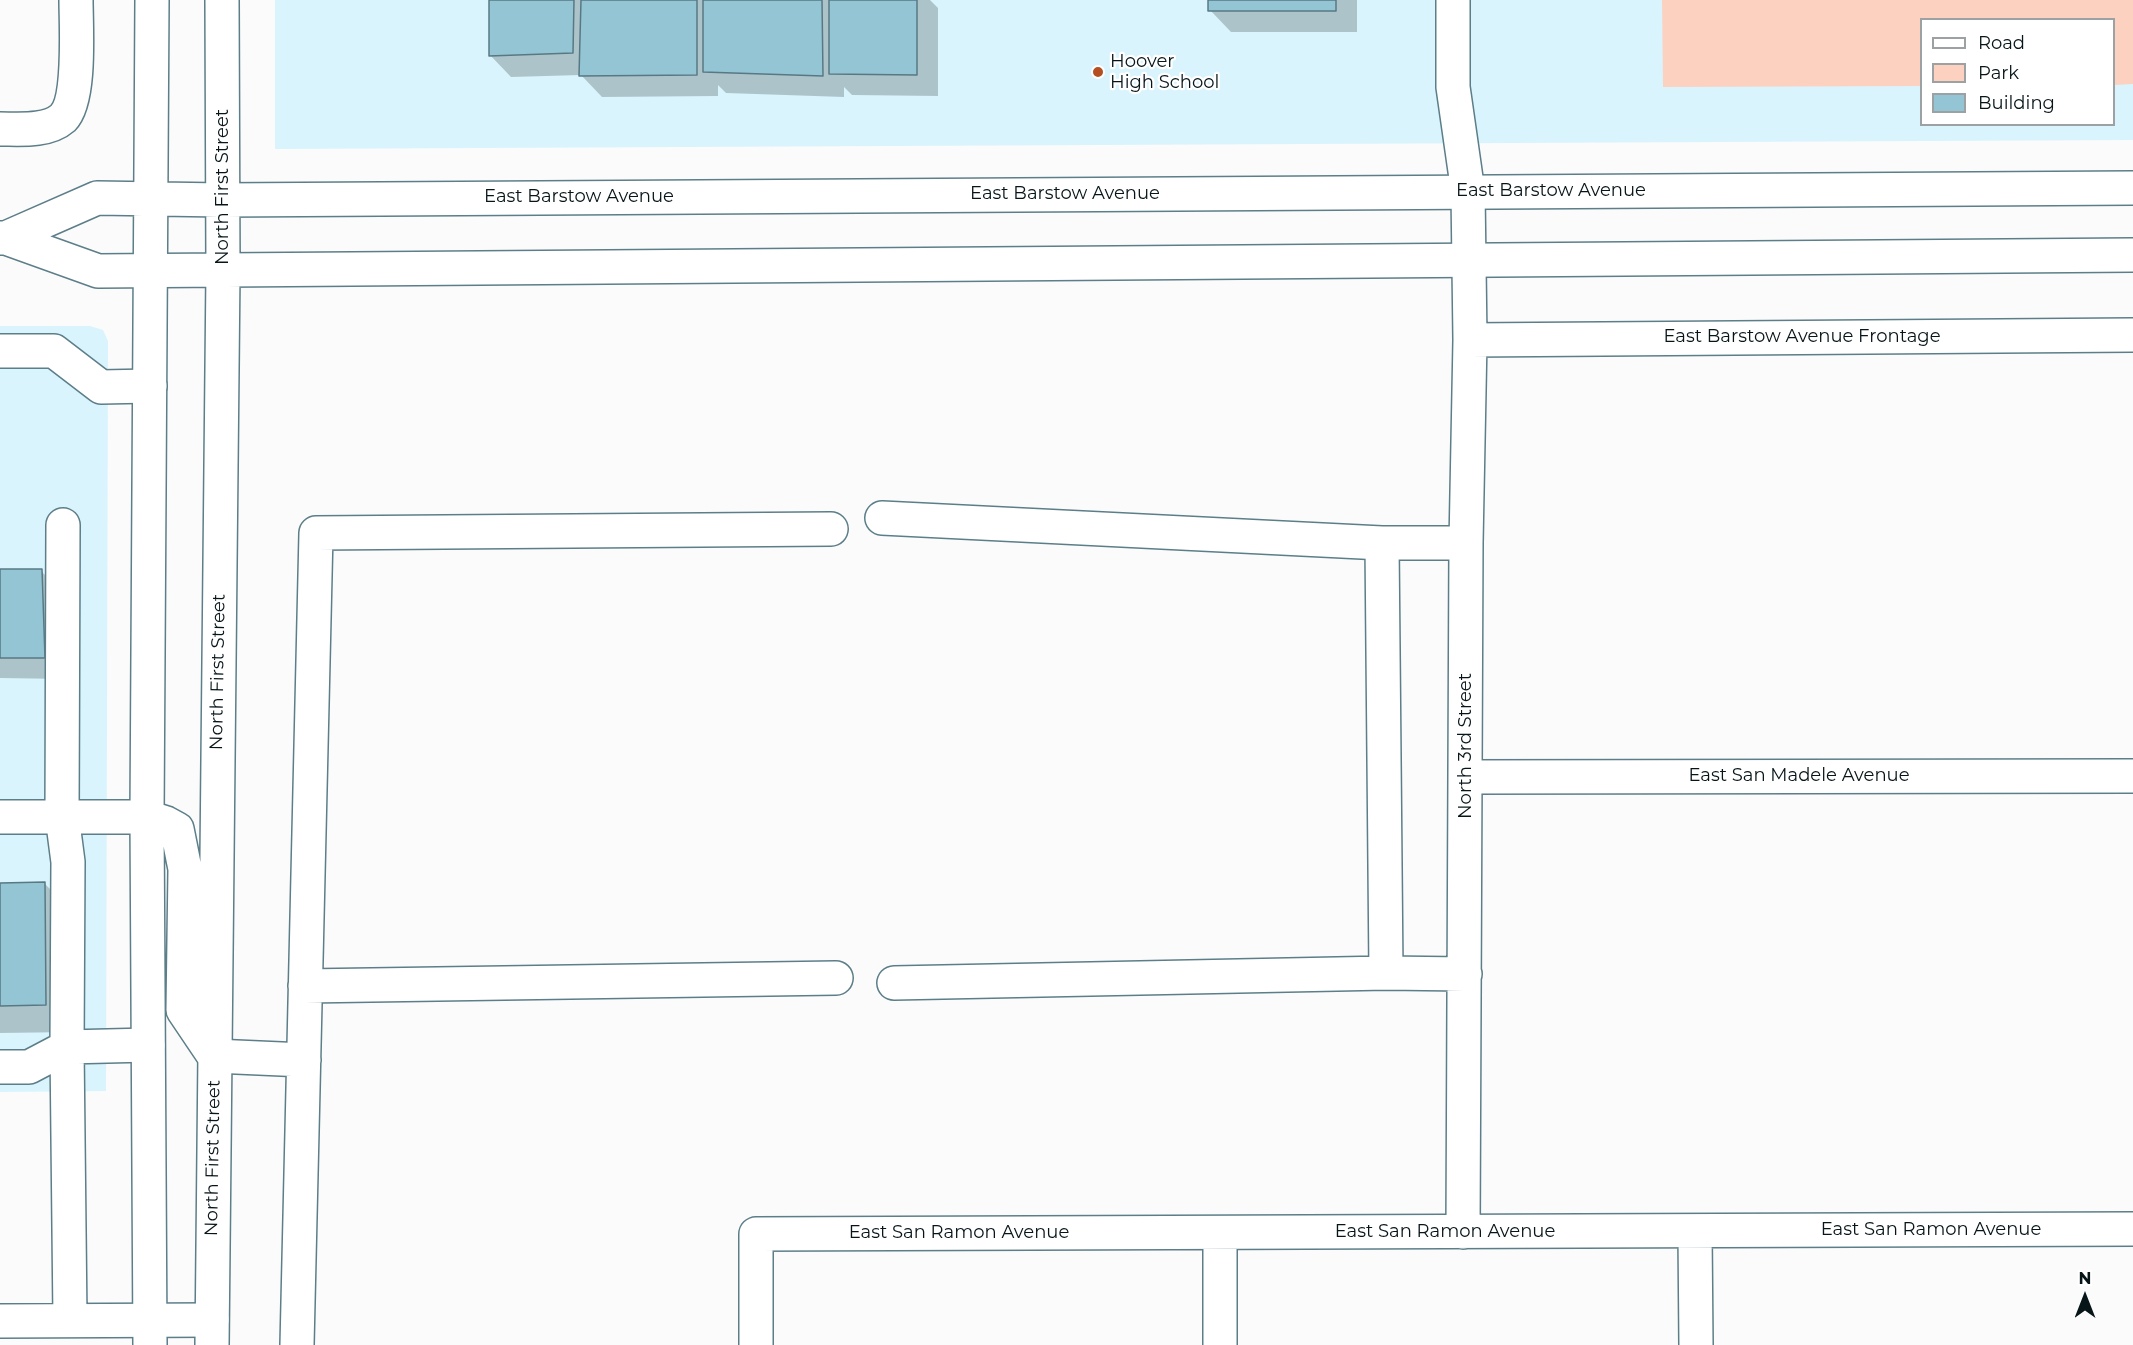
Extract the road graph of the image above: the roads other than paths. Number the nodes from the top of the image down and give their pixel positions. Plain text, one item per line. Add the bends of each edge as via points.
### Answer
1 (76, 0) edge
2 (152, 0) edge
3 (222, 0) edge
4 (1453, 0) edge
5 (0, 129) edge
6 (2133, 188) edge
7 (1468, 192) junction
8 (151, 200) junction
9 (222, 200) junction
10 (3, 238) edge
11 (2133, 255) edge
12 (1469, 261) junction
13 (151, 271) junction
14 (223, 271) junction
15 (2133, 334) edge
16 (1470, 340) junction
17 (0, 351) edge
18 (150, 386) junction
19 (882, 518) dead end
20 (63, 525) dead end
21 (831, 529) dead end
22 (1382, 543) junction
23 (1466, 543) junction
24 (2133, 776) edge
25 (1465, 777) junction
26 (62, 816) junction
27 (0, 817) edge
28 (147, 817) junction
29 (1386, 972) junction
30 (1465, 974) junction
31 (836, 978) dead end
32 (894, 983) dead end
33 (305, 986) junction
34 (148, 1045) junction
35 (67, 1047) junction
36 (214, 1056) junction
37 (304, 1060) junction
38 (0, 1067) edge
39 (2133, 1229) edge
40 (1463, 1232) junction
41 (1695, 1232) junction
42 (1220, 1233) junction
43 (70, 1320) junction
44 (0, 1321) edge
45 (150, 1332) edge
46 (212, 1333) edge
47 (297, 1345) edge
48 (756, 1345) edge
49 (1220, 1345) edge
50 (1696, 1345) edge

1 - 5 main road via 76,77 73,96 63,117 48,125
2 - 8 main road
3 - 9 main road, North First Street
4 - 7 main road, North 3rd Street via 1453,87
6 - 7 main road, East Barstow Avenue
7 - 9 main road, East Barstow Avenue
7 - 12 main road, North 3rd Street
8 - 9 main road, East Barstow Avenue
8 - 10 main road, East Barstow Avenue via 98,198
8 - 13 main road
9 - 14 main road, North First Street
10 - 13 main road, East Barstow Avenue via 98,271
11 - 12 main road, East Barstow Avenue
12 - 14 main road, East Barstow Avenue
12 - 16 main road, North 3rd Street
13 - 14 main road, East Barstow Avenue
13 - 18 main road
14 - 36 main road, North First Street
15 - 16 main road, East Barstow Avenue Frontage
16 - 23 main road, North 3rd Street
17 - 18 main road via 54,351 101,387
18 - 28 main road
19 - 22 main road
20 - 26 main road
21 - 33 main road via 316,533
22 - 23 main road
22 - 29 main road
23 - 25 main road, North 3rd Street
24 - 25 main road, East San Madele Avenue
25 - 30 main road, North 3rd Street
26 - 27 main road
26 - 28 main road
26 - 35 main road via 68,862
28 - 34 main road
28 - 36 main road via 177,829 179,836 185,869 183,1010
29 - 30 main road
29 - 32 main road
30 - 40 main road, North 3rd Street
31 - 33 main road
33 - 37 main road
34 - 35 main road
34 - 45 main road
35 - 38 main road via 29,1067
35 - 43 main road
36 - 37 main road
36 - 46 main road, North First Street
37 - 47 main road
39 - 41 main road, East San Ramon Avenue
40 - 41 main road, East San Ramon Avenue
40 - 42 main road, East San Ramon Avenue
41 - 50 main road
42 - 48 main road, East San Ramon Avenue via 756,1234
42 - 49 main road
43 - 44 main road
43 - 45 main road
45 - 46 main road

